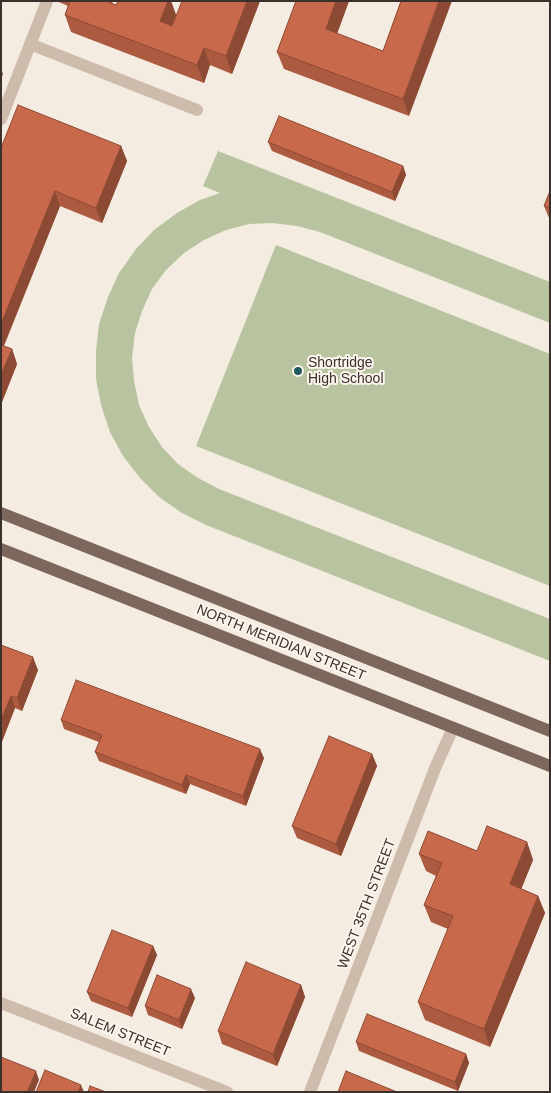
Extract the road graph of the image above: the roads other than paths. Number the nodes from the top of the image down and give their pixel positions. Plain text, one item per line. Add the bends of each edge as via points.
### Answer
1 (46, 1) edge
2 (30, 44) junction
3 (197, 110) dead end
4 (1, 119) edge
5 (1, 513) edge
6 (1, 549) edge
7 (452, 728) junction
8 (550, 730) edge
9 (550, 766) edge
10 (1, 1003) edge
11 (227, 1092) edge
12 (310, 1092) edge

1 - 2 street
2 - 3 street
2 - 4 street
5 - 8 main road, NORTH MERIDIAN STREET
6 - 7 main road, NORTH MERIDIAN STREET
7 - 9 main road, NORTH MERIDIAN STREET
7 - 12 street, WEST 35TH STREET
10 - 11 street, SALEM STREET

